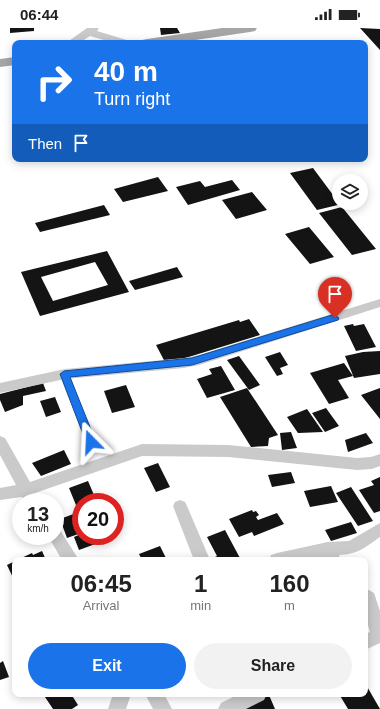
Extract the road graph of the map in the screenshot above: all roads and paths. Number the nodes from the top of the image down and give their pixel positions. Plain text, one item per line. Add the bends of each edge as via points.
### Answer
1 (250, 28) edge
2 (91, 30) edge
3 (76, 40) edge
4 (118, 40) edge
5 (167, 40) edge
6 (12, 61) edge
7 (0, 63) edge
8 (380, 303) edge
9 (64, 374) junction
10 (0, 388) edge
11 (0, 442) edge
12 (91, 442) dead end
13 (380, 460) edge
14 (28, 493) edge
15 (36, 493) edge
16 (0, 494) edge
17 (12, 495) edge
18 (180, 506) dead end
19 (380, 529) edge
20 (61, 545) edge
21 (331, 554) edge
22 (69, 557) edge
23 (201, 557) edge
24 (304, 557) edge
25 (368, 598) edge
26 (375, 637) edge
27 (121, 697) edge
28 (156, 697) edge
29 (252, 697) edge
30 (117, 709) edge
31 (163, 709) edge
32 (227, 709) edge

1 - 5 main road
2 - 3 street
2 - 4 street
6 - 7 main road
8 - 9 street via 199,360
9 - 10 street
9 - 12 lane
11 - 14 street
13 - 15 street via 357,464 228,451 137,451 82,469
16 - 17 street
18 - 23 street
19 - 21 street via 352,548
20 - 22 street
21 - 24 street
25 - 26 street
27 - 30 street
28 - 31 street
29 - 32 street

